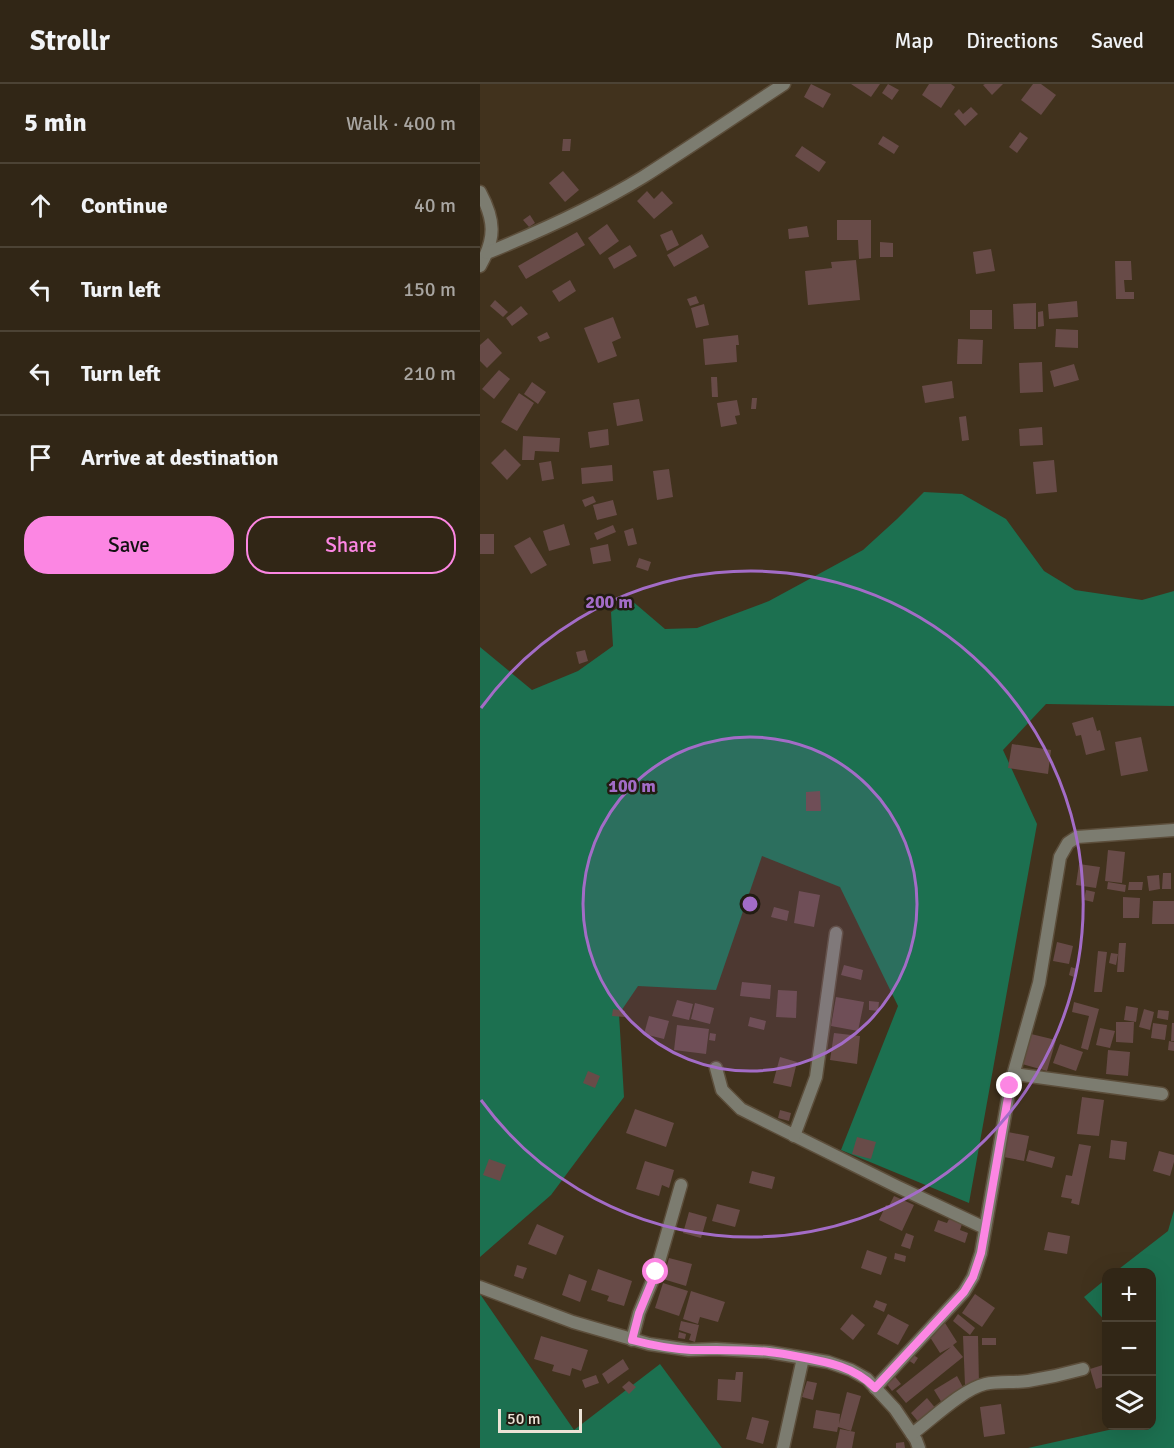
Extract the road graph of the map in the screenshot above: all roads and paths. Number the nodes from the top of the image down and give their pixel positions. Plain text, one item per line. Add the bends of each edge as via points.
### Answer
1 (784, 84) edge
2 (480, 192) edge
3 (488, 253) junction
4 (480, 266) edge
5 (1174, 830) edge
6 (836, 933) dead end
7 (716, 1068) dead end
8 (1014, 1074) junction
9 (1162, 1094) dead end
10 (795, 1136) junction
11 (681, 1185) dead end
12 (985, 1228) junction
13 (480, 1287) edge
14 (632, 1340) junction
15 (803, 1358) junction
16 (1083, 1369) dead end
17 (875, 1388) junction
18 (912, 1434) junction
19 (783, 1448) edge
20 (919, 1448) edge

1 - 3 street via 641,178 573,215
2 - 3 street via 489,208 493,229
3 - 4 street
5 - 8 street via 1077,837 1068,843 1060,857 1039,983
6 - 10 street via 816,1077
7 - 10 street via 723,1090 741,1109
8 - 9 street
8 - 12 street
10 - 12 street
11 - 14 street
12 - 17 street via 981,1253 964,1292
13 - 14 street
14 - 15 street via 689,1350 769,1352
15 - 17 street via 851,1370
15 - 19 street
16 - 18 street via 1056,1377 977,1387
17 - 18 street via 896,1409
18 - 20 street

